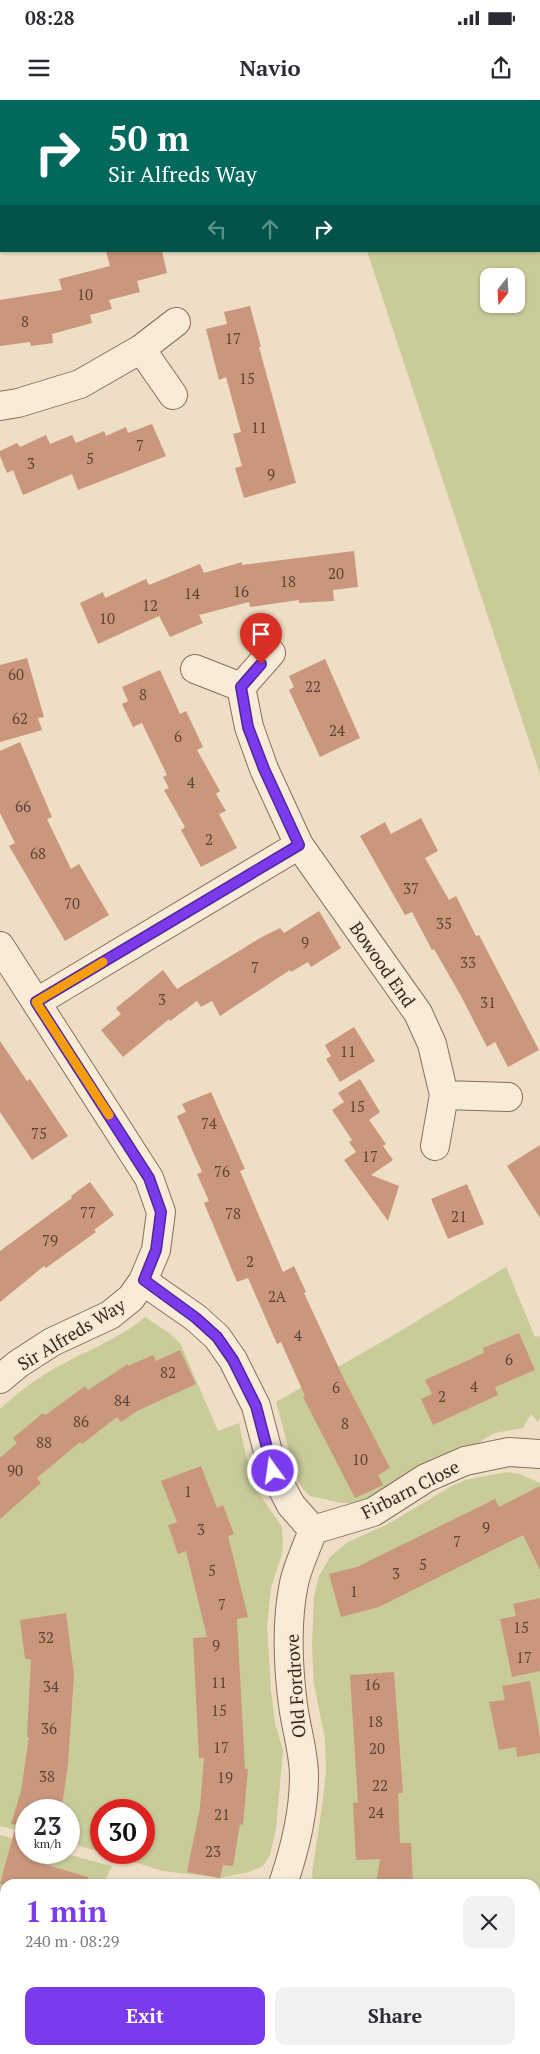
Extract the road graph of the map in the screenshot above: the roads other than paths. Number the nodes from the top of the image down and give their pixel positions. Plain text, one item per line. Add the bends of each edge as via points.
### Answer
1 (176, 322) dead end
2 (141, 349) junction
3 (174, 395) dead end
4 (0, 406) edge
5 (271, 653) dead end
6 (195, 669) dead end
7 (241, 687) junction
8 (299, 845) junction
9 (0, 946) edge
10 (36, 1002) junction
11 (444, 1095) junction
12 (508, 1097) dead end
13 (435, 1146) dead end
14 (144, 1280) junction
15 (0, 1379) edge
16 (539, 1451) edge
17 (313, 1530) junction
18 (285, 1879) edge

1 - 2 street
2 - 3 street
2 - 4 street via 80,384
5 - 7 street
6 - 7 street
7 - 8 street, Bowood End via 248,727
8 - 10 street
8 - 11 street, Bowood End via 418,1013 432,1044
9 - 10 street, Sir Alfreds Way
10 - 14 street, Sir Alfreds Way via 149,1178 161,1212 156,1250
11 - 12 street
11 - 13 street, Bowood End
14 - 15 street, Sir Alfreds Way via 131,1298 110,1315 52,1342
14 - 17 street via 196,1318 217,1337 233,1360 256,1406 273,1471 291,1505
16 - 17 street, Firbarn Close via 510,1452 465,1461 426,1478 373,1512
17 - 18 street, Old Fordrove via 294,1583 290,1620 289,1663 304,1774 302,1810

